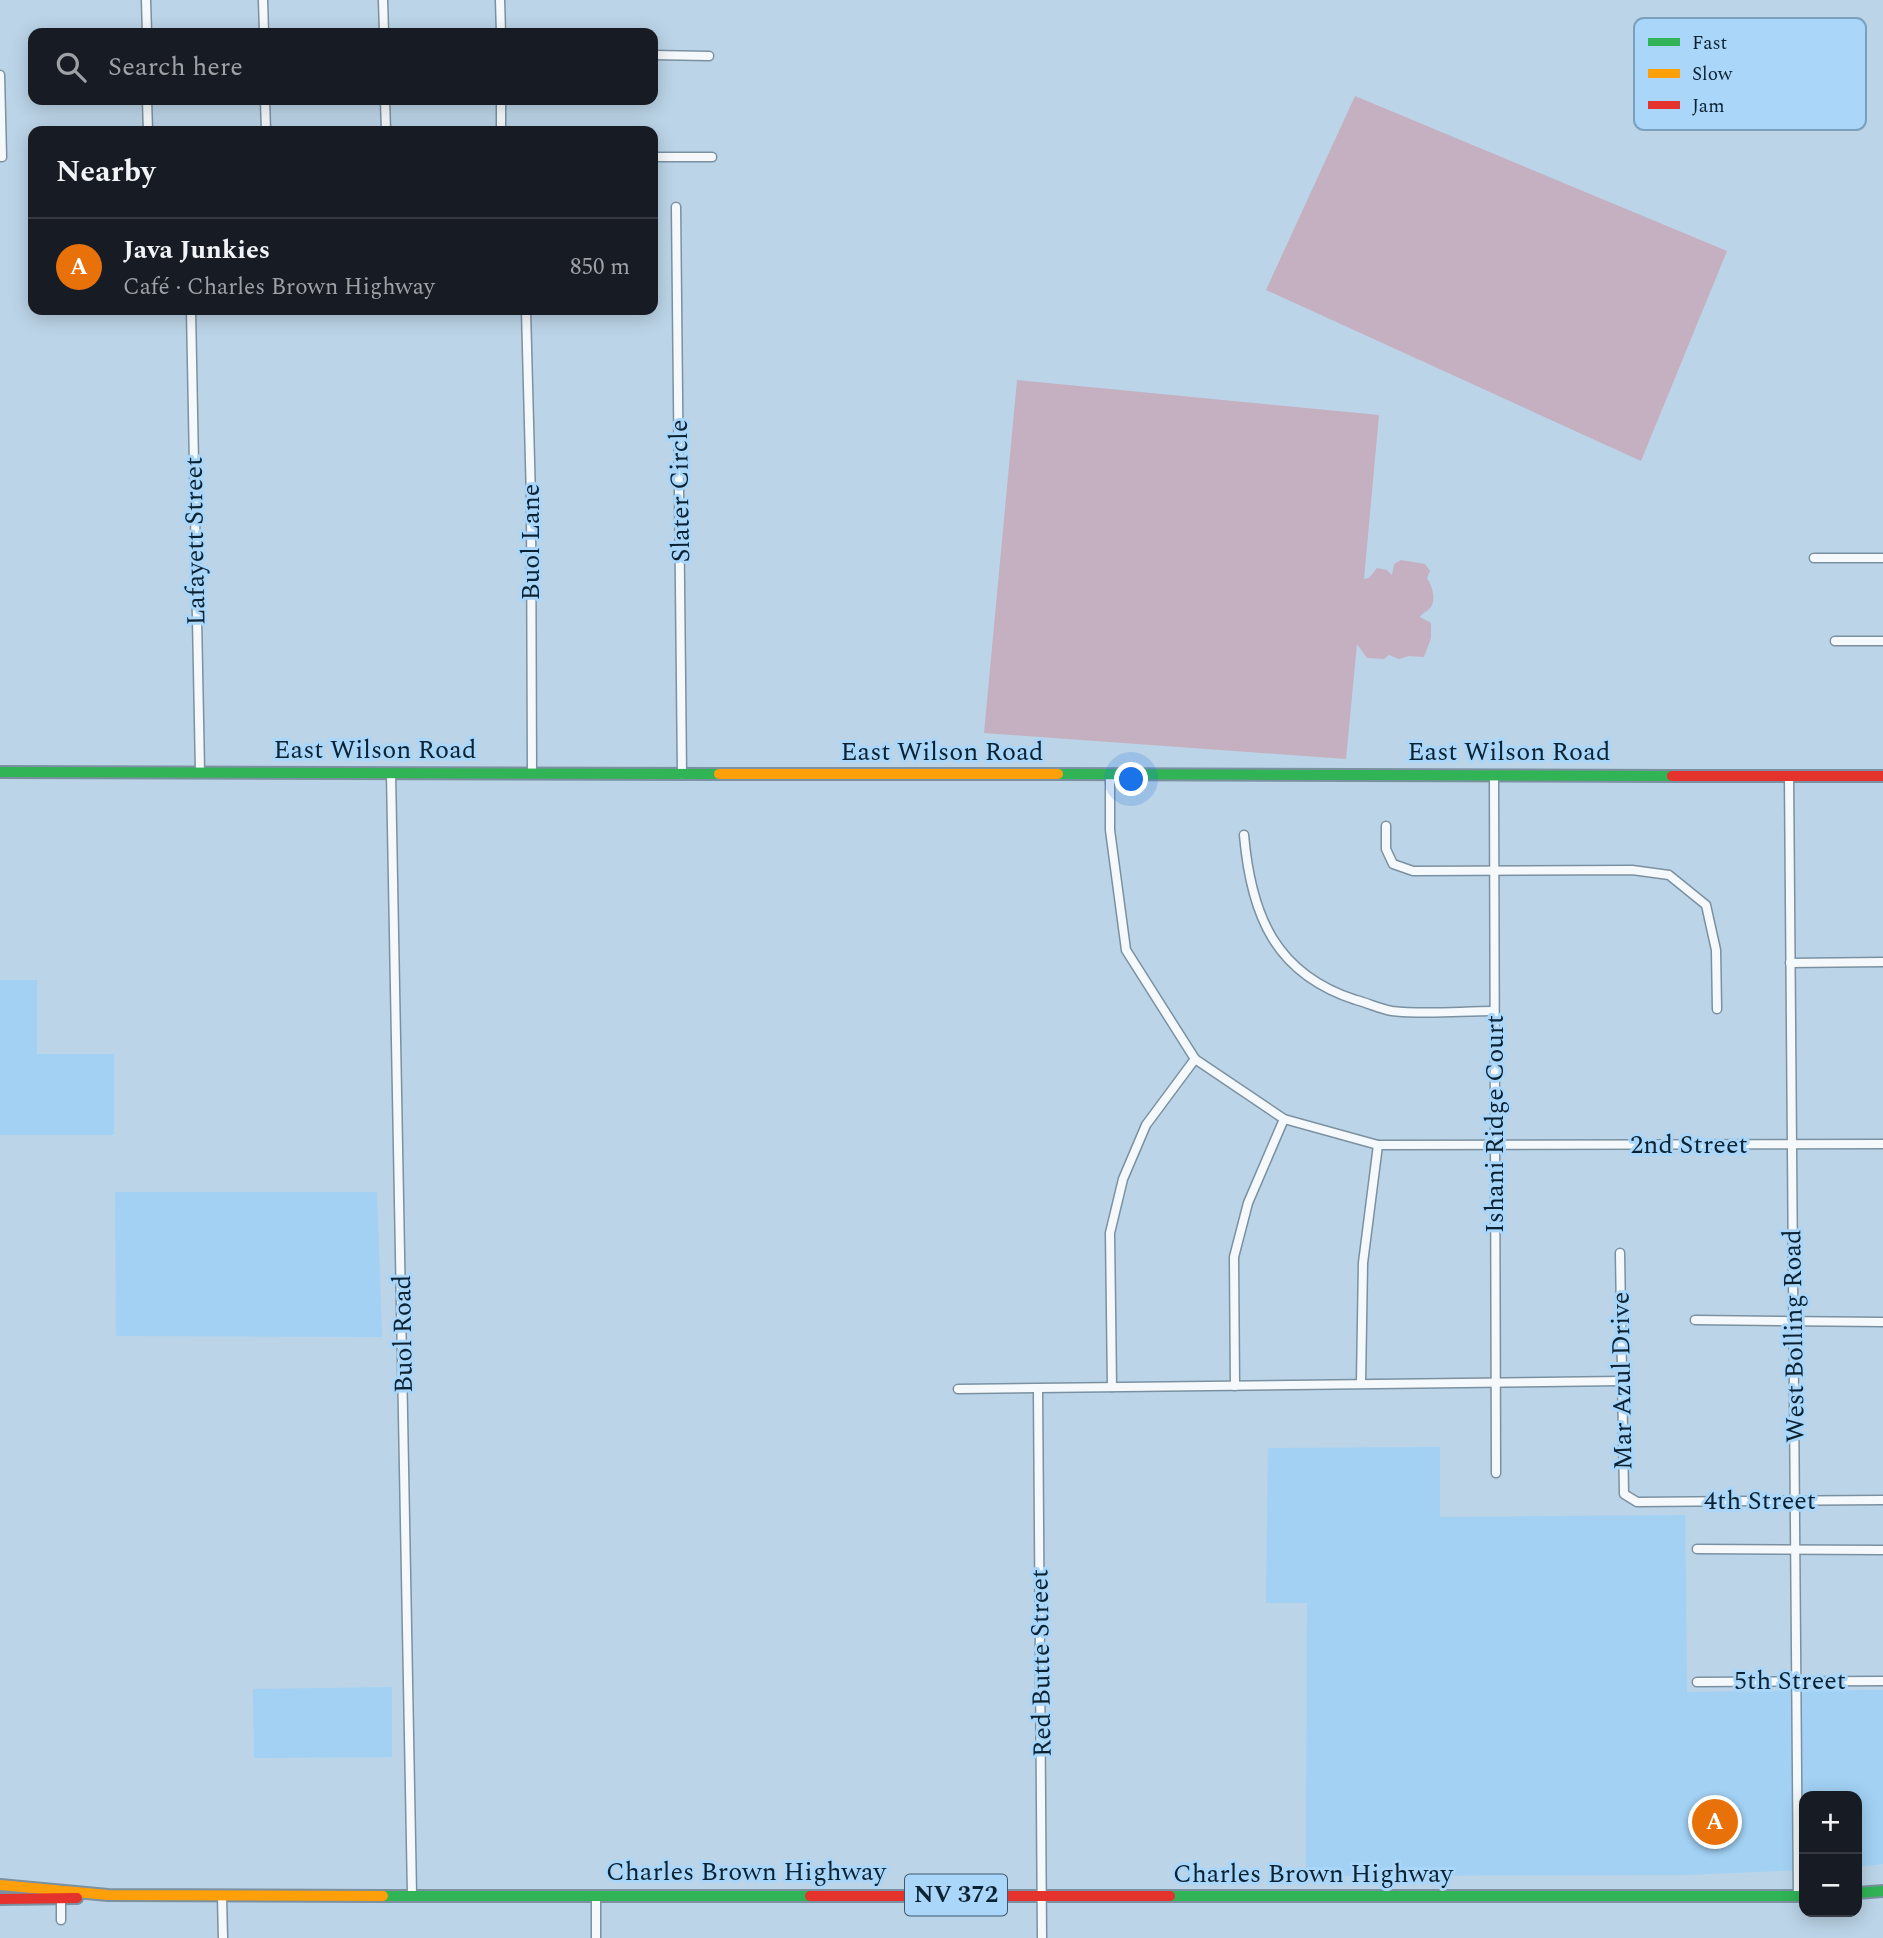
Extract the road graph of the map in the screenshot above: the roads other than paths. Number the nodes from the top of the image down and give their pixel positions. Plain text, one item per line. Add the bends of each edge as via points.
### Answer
1 (146, 0) edge
2 (263, 0) edge
3 (383, 0) edge
4 (500, 0) edge
5 (147, 28) edge
6 (264, 28) edge
7 (384, 28) edge
8 (500, 28) edge
9 (658, 55) edge
10 (709, 55) dead end
11 (0, 75) edge
12 (147, 105) edge
13 (265, 105) edge
14 (385, 105) edge
15 (501, 105) edge
16 (148, 126) edge
17 (265, 126) edge
18 (386, 126) edge
19 (501, 126) edge
20 (2, 157) dead end
21 (658, 157) edge
22 (712, 157) dead end
23 (676, 207) dead end
24 (191, 315) edge
25 (526, 315) edge
26 (1814, 558) dead end
27 (1883, 558) edge
28 (1883, 640) edge
29 (1835, 641) dead end
30 (0, 772) edge
31 (200, 772) junction
32 (391, 773) junction
33 (532, 774) junction
34 (682, 775) junction
35 (1111, 775) junction
36 (1494, 775) junction
37 (1789, 775) junction
38 (1883, 776) edge
39 (1386, 826) dead end
40 (1244, 835) dead end
41 (1494, 872) junction
42 (1883, 962) edge
43 (1790, 963) junction
44 (1717, 1009) dead end
45 (1494, 1011) junction
46 (1195, 1059) junction
47 (1284, 1119) junction
48 (1791, 1144) junction
49 (1883, 1144) edge
50 (1378, 1145) junction
51 (1495, 1146) junction
52 (1620, 1253) dead end
53 (1695, 1320) dead end
54 (1794, 1321) junction
55 (1883, 1322) edge
56 (1496, 1381) junction
57 (1622, 1381) junction
58 (1361, 1382) junction
59 (1235, 1386) junction
60 (1112, 1387) junction
61 (958, 1389) dead end
62 (1038, 1389) junction
63 (1496, 1473) dead end
64 (1883, 1500) edge
65 (1796, 1501) junction
66 (1637, 1502) joint
67 (1697, 1549) dead end
68 (1796, 1550) junction
69 (1883, 1550) edge
70 (1797, 1681) junction
71 (1883, 1681) edge
72 (1697, 1682) dead end
73 (1800, 1854) edge
74 (0, 1885) edge
75 (1883, 1891) edge
76 (1862, 1893) edge
77 (61, 1895) junction
78 (412, 1895) junction
79 (596, 1895) junction
80 (1042, 1895) junction
81 (222, 1896) junction
82 (1799, 1896) edge
83 (0, 1899) edge
84 (61, 1920) dead end
85 (223, 1938) edge
86 (596, 1938) edge
87 (1042, 1938) edge

1 - 5 street
2 - 6 street
3 - 7 street
4 - 8 street
9 - 10 street
11 - 20 street
12 - 16 street
13 - 17 street
14 - 18 street
15 - 19 street
21 - 22 street
23 - 34 street, Slater Circle
24 - 31 street, Lafayett Street
25 - 33 street, Buol Lane
26 - 27 street
28 - 29 street
30 - 31 main road, East Wilson Road
31 - 32 main road, East Wilson Road
32 - 33 main road, East Wilson Road
32 - 78 street, Buol Road
33 - 34 main road, East Wilson Road
34 - 35 main road, East Wilson Road
35 - 36 main road, East Wilson Road
35 - 46 street via 1111,830 1126,950
36 - 37 main road, East Wilson Road
36 - 41 street, Ishani Ridge Court
37 - 38 main road, East Wilson Road
37 - 43 street, West Bolling Road
39 - 41 street via 1386,849 1393,864 1413,871
40 - 45 street via 1255,900 1275,944 1303,975 1340,995 1391,1011
41 - 44 street via 1632,870 1669,875 1706,905 1716,950
41 - 45 street, Ishani Ridge Court
42 - 43 street
43 - 48 street, West Bolling Road
45 - 51 street, Ishani Ridge Court
46 - 47 street, 2nd Street
46 - 60 street via 1146,1125 1123,1179 1110,1233
47 - 50 street, 2nd Street
47 - 59 street via 1248,1203 1234,1257
48 - 49 street, 2nd Street
48 - 51 street, 2nd Street
48 - 54 street, West Bolling Road
50 - 51 street, 2nd Street
50 - 58 street via 1363,1263
51 - 56 street, Ishani Ridge Court
52 - 57 street, Mar Azul Drive
53 - 54 street
54 - 55 street
54 - 65 street, West Bolling Road
56 - 57 street
56 - 58 street
56 - 63 street, Ishani Ridge Court
57 - 66 street, Mar Azul Drive via 1624,1494
58 - 59 street
59 - 60 street
60 - 62 street
61 - 62 street
62 - 80 street, Red Butte Street
64 - 65 street, 4th Street
65 - 66 street, 4th Street
65 - 68 street, West Bolling Road
67 - 68 street
68 - 69 street
68 - 70 street, West Bolling Road
70 - 71 street, 5th Street
70 - 72 street, 5th Street
70 - 73 street, West Bolling Road
74 - 77 main road, Charles Brown Highway / NV 372
75 - 76 main road
77 - 81 main road, Charles Brown Highway / NV 372
77 - 83 main road, Charles Brown Highway / NV 372
77 - 84 street
78 - 79 main road, Charles Brown Highway / NV 372
78 - 81 main road, Charles Brown Highway / NV 372
79 - 80 main road, Charles Brown Highway / NV 372
79 - 86 street
80 - 82 main road, Charles Brown Highway / NV 372
80 - 87 street, Red Butte Street
81 - 85 street

